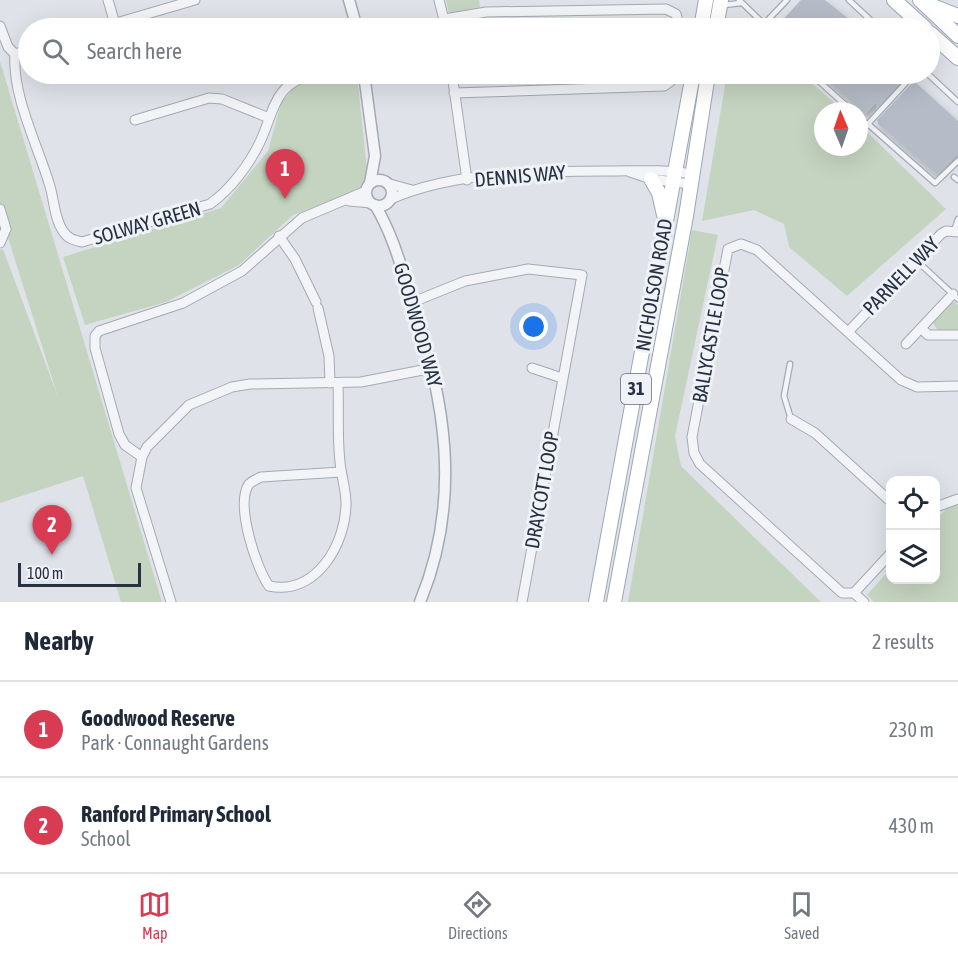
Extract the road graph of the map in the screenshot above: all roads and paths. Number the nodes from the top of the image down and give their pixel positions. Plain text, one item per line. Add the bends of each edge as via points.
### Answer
1 (108, 0) edge
2 (195, 0) edge
3 (349, 0) edge
4 (440, 0) edge
5 (485, 0) edge
6 (706, 0) edge
7 (787, 0) edge
8 (849, 0) edge
9 (894, 0) edge
10 (920, 0) edge
11 (740, 1) edge
12 (720, 4) edge
13 (486, 12) junction
14 (958, 16) edge
15 (113, 18) edge
16 (135, 18) edge
17 (354, 18) edge
18 (444, 18) edge
19 (466, 18) edge
20 (677, 18) edge
21 (703, 18) edge
22 (757, 18) edge
23 (772, 18) edge
24 (868, 18) edge
25 (914, 18) edge
26 (940, 18) edge
27 (940, 18) edge
28 (0, 26) edge
29 (957, 34) edge
30 (940, 41) edge
31 (953, 51) edge
32 (18, 53) edge
33 (15, 54) junction
34 (18, 83) edge
35 (18, 84) edge
36 (289, 84) edge
37 (365, 84) edge
38 (453, 84) edge
39 (667, 84) edge
40 (691, 84) edge
41 (706, 84) edge
42 (822, 84) edge
43 (905, 84) edge
44 (939, 84) edge
45 (454, 93) junction
46 (842, 102) edge
47 (958, 102) edge
48 (268, 118) junction
49 (135, 120) dead end
50 (868, 124) joint
51 (375, 156) junction
52 (958, 161) edge
53 (628, 171) junction
54 (674, 176) junction
55 (651, 179) junction
56 (691, 179) junction
57 (466, 180) junction
58 (388, 183) junction
59 (368, 187) junction
60 (412, 190) junction
61 (346, 201) junction
62 (389, 201) junction
63 (373, 204) junction
64 (0, 209) edge
65 (958, 219) edge
66 (665, 223) junction
67 (388, 226) junction
68 (956, 231) edge
69 (279, 236) junction
70 (0, 243) edge
71 (916, 260) junction
72 (955, 296) edge
73 (413, 302) junction
74 (922, 329) junction
75 (849, 331) junction
76 (958, 335) edge
77 (906, 344) dead end
78 (790, 364) dead end
79 (433, 368) junction
80 (532, 368) dead end
81 (562, 378) junction
82 (334, 383) junction
83 (958, 386) edge
84 (791, 419) joint
85 (142, 457) junction
86 (341, 472) junction
87 (886, 497) edge
88 (958, 500) edge
89 (940, 506) edge
90 (886, 559) edge
91 (854, 593) junction
92 (171, 602) edge
93 (420, 602) edge
94 (522, 602) edge
95 (596, 602) edge
96 (614, 602) edge
97 (864, 602) edge

1 - 15 street
2 - 16 street
3 - 17 street
4 - 18 street
5 - 13 street
6 - 21 main road
7 - 23 lane
8 - 24 lane
9 - 25 main road
10 - 14 main road
10 - 26 main road
11 - 12 lane
11 - 22 lane
13 - 19 street
13 - 20 street via 666,9
27 - 29 main road
28 - 33 street
29 - 31 street
30 - 31 main road
32 - 33 street
33 - 34 street, SOLWAY GREEN
35 - 48 street, SOLWAY GREEN via 62,230 70,239 82,242 210,204 241,172 260,143
36 - 48 street, SOLWAY GREEN
37 - 51 street, GOODWOOD WAY
38 - 45 street
39 - 45 street
40 - 54 main road, NICHOLSON ROAD / 31
41 - 56 main road, NICHOLSON ROAD / 31
42 - 46 lane
43 - 50 lane
44 - 47 lane
45 - 57 street
48 - 49 street via 222,99 209,98
50 - 52 lane via 930,181 941,180
51 - 58 street, GOODWOOD WAY
51 - 59 street, GOODWOOD WAY
53 - 54 street, DENNIS WAY via 644,169
53 - 55 street, DENNIS WAY
53 - 57 street, DENNIS WAY via 524,173
54 - 55 street, DENNIS WAY
54 - 56 street, DENNIS WAY
54 - 66 main road, NICHOLSON ROAD / 31
55 - 66 main road via 659,193
56 - 96 main road, NICHOLSON ROAD / 31
57 - 60 street, DENNIS WAY
58 - 59 street via 376,180
58 - 60 street, DENNIS WAY
58 - 62 street, GOODWOOD WAY via 393,191
59 - 61 street
59 - 63 street, GOODWOOD WAY
60 - 62 street, DENNIS WAY
61 - 63 street
61 - 69 street via 302,219
62 - 63 street
62 - 67 street, GOODWOOD WAY
63 - 67 street, GOODWOOD WAY
64 - 70 street via 6,229
65 - 68 lane
66 - 95 main road, NICHOLSON ROAD / 31
67 - 73 street, GOODWOOD WAY
68 - 71 street, PARNELL WAY via 940,234
69 - 82 street via 295,258 317,305
69 - 85 street via 242,271 221,283 183,303 104,328 95,336 119,434 125,445
71 - 72 lane
71 - 75 street, PARNELL WAY
72 - 74 street
73 - 79 street, GOODWOOD WAY
73 - 81 street, DRAYCOTT LOOP via 465,281 528,269 582,274
74 - 76 street via 928,334
74 - 77 street
75 - 83 street, BALLYCASTLE LOOP via 901,380 916,387
75 - 91 street, BALLYCASTLE LOOP via 757,250 733,245 725,256 692,438 700,464 842,593
78 - 84 lane via 784,396
79 - 82 street via 387,379
79 - 93 street, GOODWOOD WAY via 444,442 446,500 434,565
80 - 81 street
81 - 94 street, DRAYCOTT LOOP
82 - 85 street via 250,384 202,398 162,430
82 - 86 street
84 - 87 street via 815,433
85 - 92 street via 136,488
86 - 86 street via 346,504 339,537 322,570 284,589 269,586 261,574 244,514 250,483 261,477
88 - 89 street
90 - 91 street
91 - 97 street

